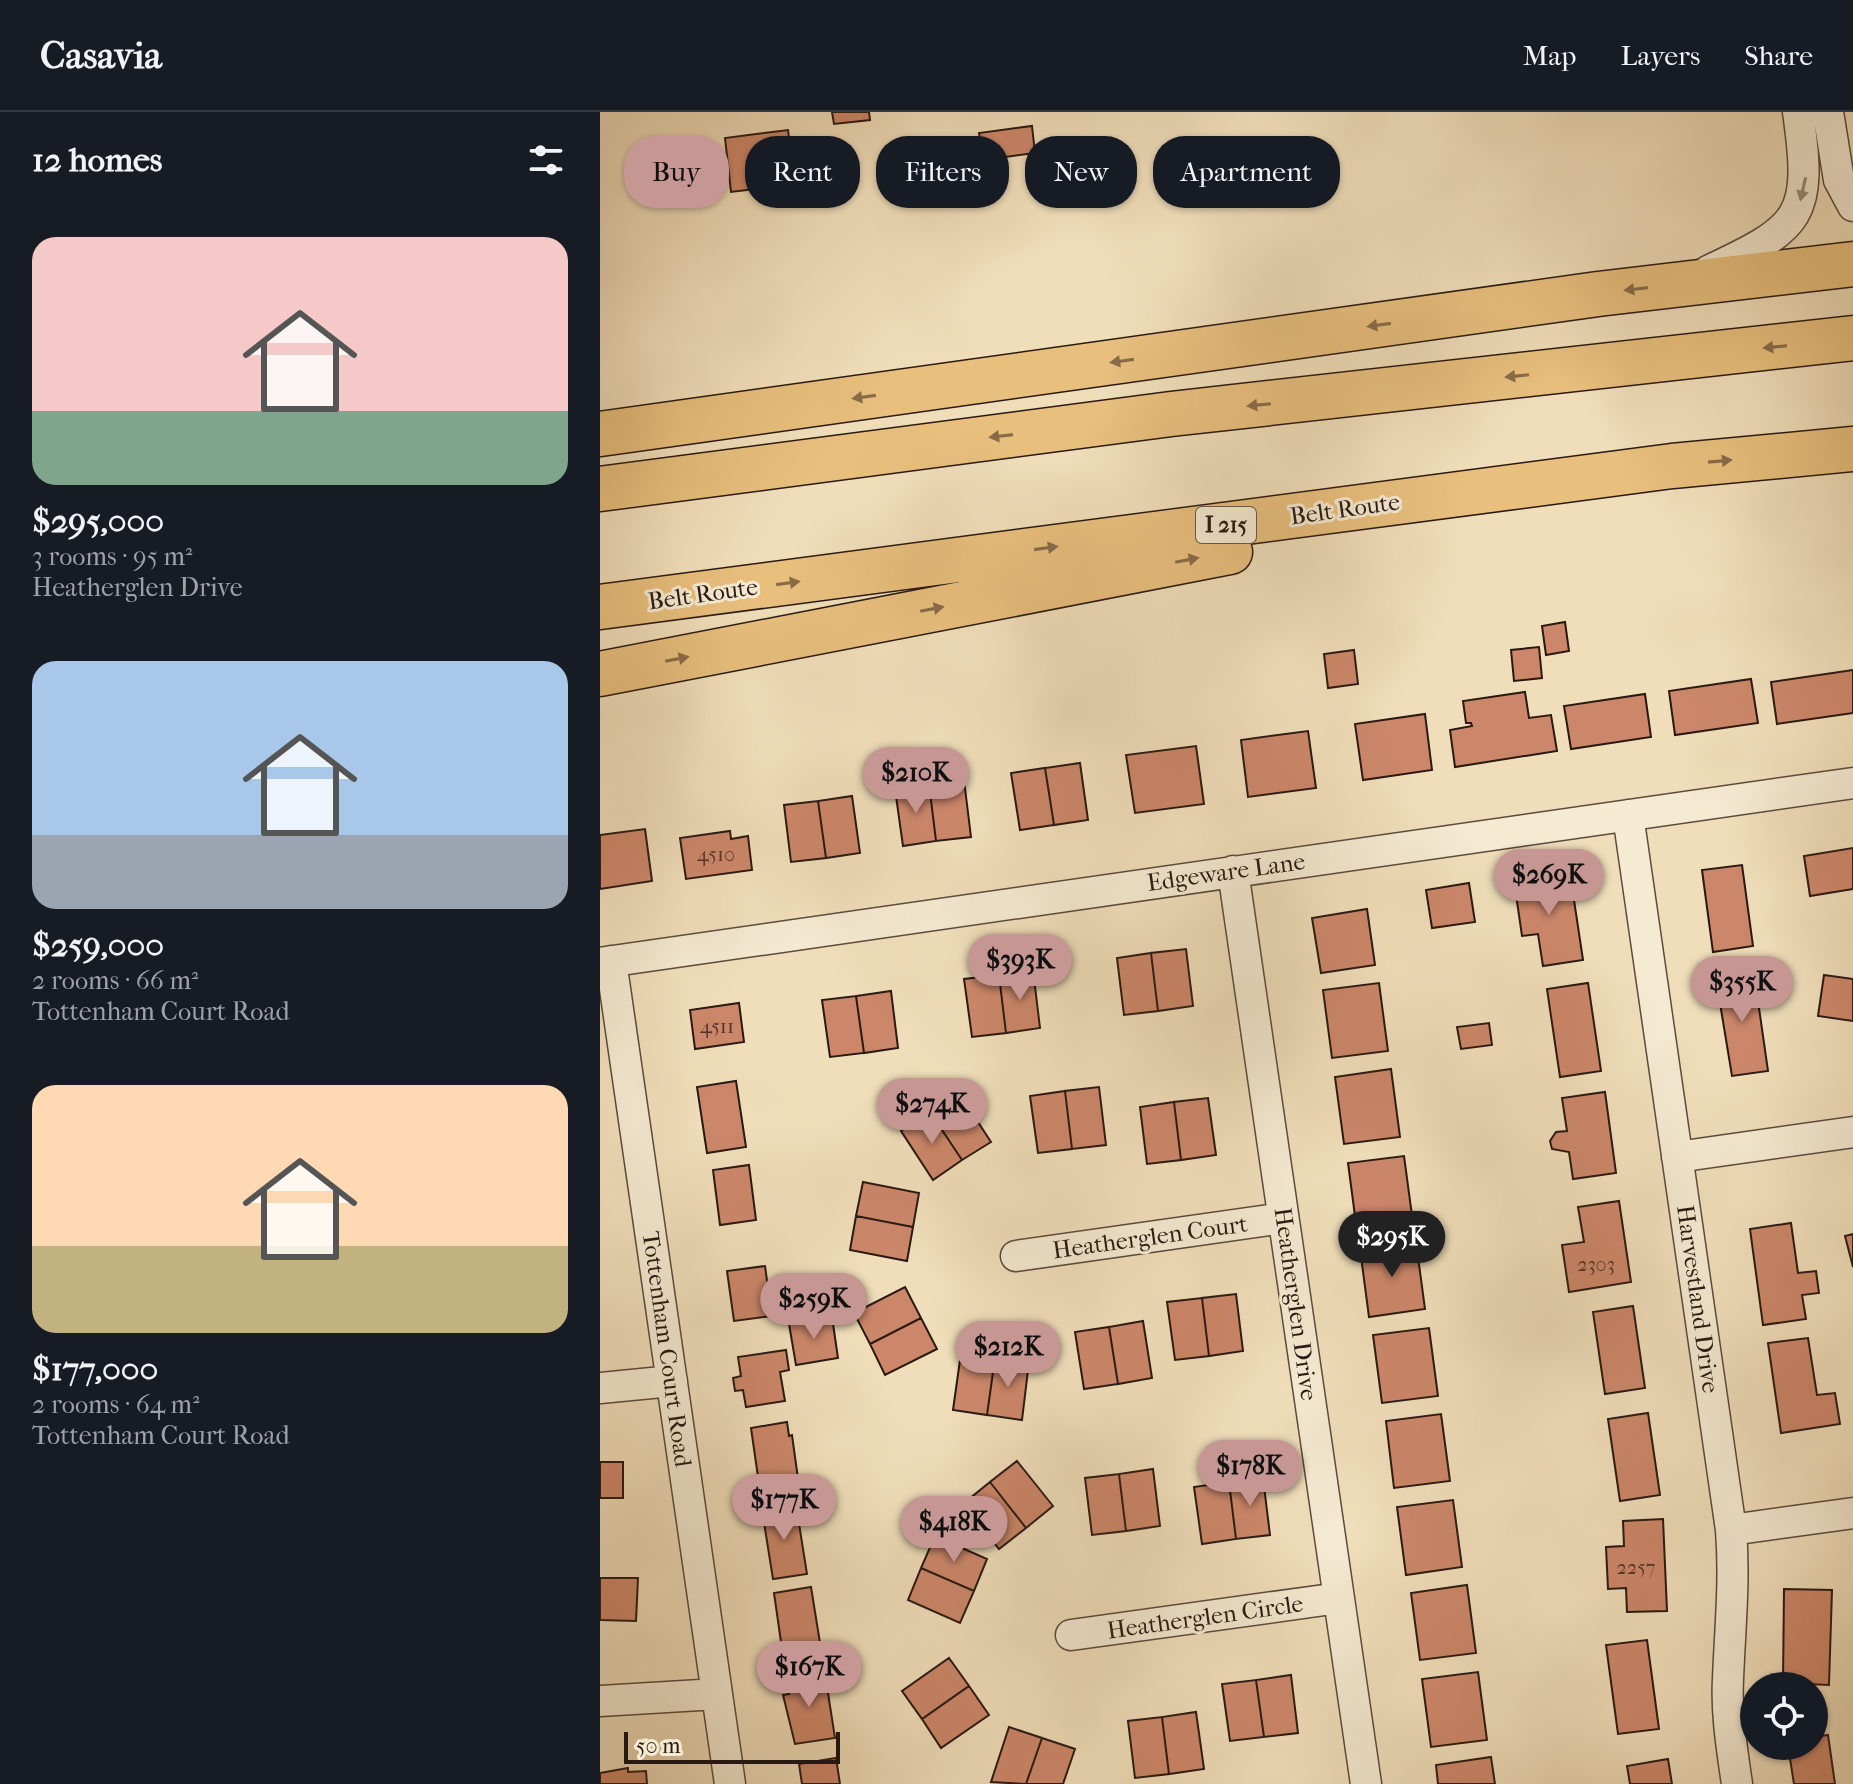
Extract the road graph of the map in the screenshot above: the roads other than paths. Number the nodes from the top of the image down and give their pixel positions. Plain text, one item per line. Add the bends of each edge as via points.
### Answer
1 (1798, 112) edge
2 (1828, 112) edge
3 (1853, 206) edge
4 (1853, 264) edge
5 (1683, 283) junction
6 (1853, 338) edge
7 (600, 434) edge
8 (1853, 449) edge
9 (1672, 466) junction
10 (600, 489) edge
11 (600, 607) edge
12 (600, 674) edge
13 (1853, 783) edge
14 (1628, 815) junction
15 (1233, 871) junction
16 (606, 962) edge
17 (1853, 1132) edge
18 (1677, 1157) junction
19 (1283, 1218) junction
20 (1016, 1256) dead end
21 (672, 1381) junction
22 (600, 1388) edge
23 (1853, 1513) edge
24 (1731, 1530) junction
25 (1339, 1598) junction
26 (1071, 1635) dead end
27 (717, 1694) junction
28 (600, 1701) edge
29 (730, 1784) edge
30 (1366, 1784) edge
31 (1737, 1784) edge

1 -> 5 street via 1806,172 1794,214 1769,242
2 - 3 street via 1839,180
4 - 5 highway
5 -> 7 highway
6 -> 10 highway via 1171,414
9 -> 8 highway, Belt Route / I 215
11 -> 9 highway, Belt Route / I 215
12 -> 9 highway
13 - 14 street, Edgeware Lane
14 - 15 street, Edgeware Lane
14 - 18 street, Harvestland Drive
15 - 16 street, Edgeware Lane
15 - 19 street, Heatherglen Drive
16 - 21 street, Tottenham Court Road
17 - 18 street
18 - 24 street, Harvestland Drive
19 - 20 street, Heatherglen Court
19 - 25 street, Heatherglen Drive
21 - 22 street
21 - 27 street, Tottenham Court Road
23 - 24 street
24 - 31 street, Harvestland Drive via 1735,1578 1729,1732
25 - 26 street, Heatherglen Circle
25 - 30 street, Heatherglen Drive
27 - 28 street
27 - 29 street, Tottenham Court Road

